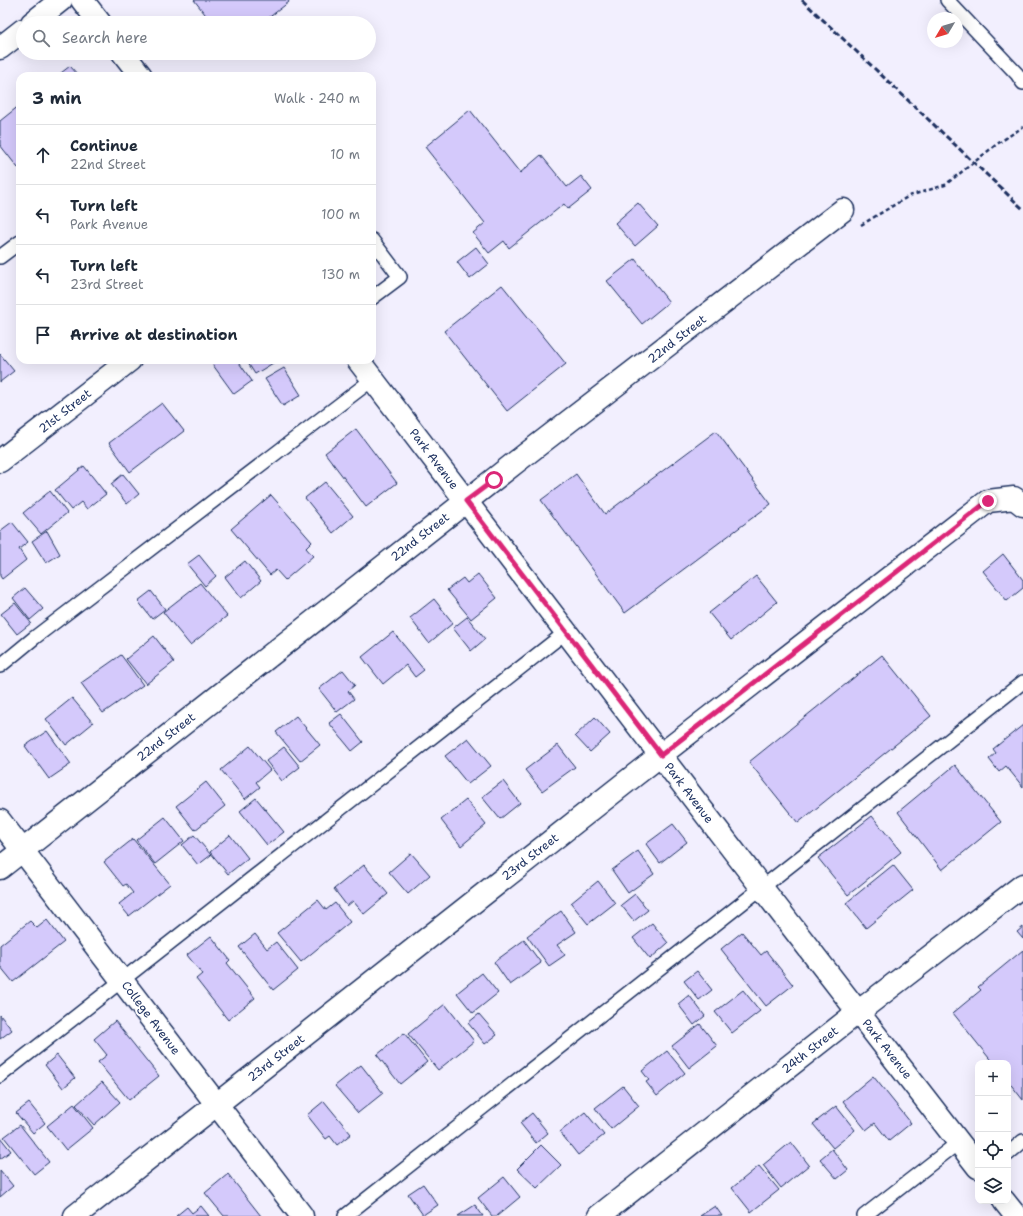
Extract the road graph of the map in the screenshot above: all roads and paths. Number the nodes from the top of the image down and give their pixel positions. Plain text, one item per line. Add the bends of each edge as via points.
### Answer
1 (61, 0) edge
2 (82, 0) edge
3 (947, 0) edge
4 (41, 16) edge
5 (95, 16) edge
6 (16, 35) edge
7 (0, 48) edge
8 (128, 60) edge
9 (137, 72) edge
10 (1023, 83) edge
11 (1023, 127) edge
12 (843, 210) dead end
13 (856, 227) dead end
14 (16, 245) edge
15 (376, 245) edge
16 (0, 257) edge
17 (376, 295) edge
18 (125, 364) edge
19 (361, 364) edge
20 (373, 379) junction
21 (0, 461) edge
22 (466, 501) junction
23 (1023, 505) edge
24 (566, 632) junction
25 (0, 666) edge
26 (1023, 682) edge
27 (661, 755) junction
28 (0, 821) edge
29 (22, 850) junction
30 (0, 868) edge
31 (1023, 885) edge
32 (762, 888) junction
33 (122, 980) junction
34 (858, 1012) junction
35 (0, 1076) edge
36 (217, 1105) junction
37 (1023, 1141) edge
38 (959, 1142) junction
39 (1011, 1151) edge
40 (975, 1163) edge
41 (1006, 1204) edge
42 (76, 1216) edge
43 (302, 1216) edge
44 (345, 1216) edge
45 (599, 1216) edge
46 (864, 1216) edge
47 (1016, 1216) edge

1 - 4 street
2 - 5 street
3 - 10 lane
6 - 7 street
8 - 9 street
11 - 13 path via 945,185 909,196
12 - 22 street, 22nd Street
14 - 16 lane
15 - 17 lane via 400,277
18 - 21 street, 21st Street
19 - 20 street, Park Avenue
20 - 22 street, Park Avenue
20 - 25 lane
22 - 24 street, Park Avenue
22 - 29 street, 22nd Street
23 - 27 street, 23rd Street via 1014,498 988,501
24 - 27 street, Park Avenue
24 - 33 lane
26 - 32 lane
27 - 32 street, Park Avenue
27 - 36 street, 23rd Street
28 - 29 street, College Avenue
29 - 30 street, 22nd Street
29 - 33 street, College Avenue
31 - 34 street, 24th Street
32 - 34 street, Park Avenue
32 - 44 lane
33 - 35 lane
33 - 36 street, College Avenue
34 - 38 street, Park Avenue
34 - 45 street, 24th Street
36 - 42 street, 23rd Street
36 - 43 street, College Avenue
37 - 39 lane
38 - 40 street, Park Avenue
38 - 46 lane
41 - 47 street

